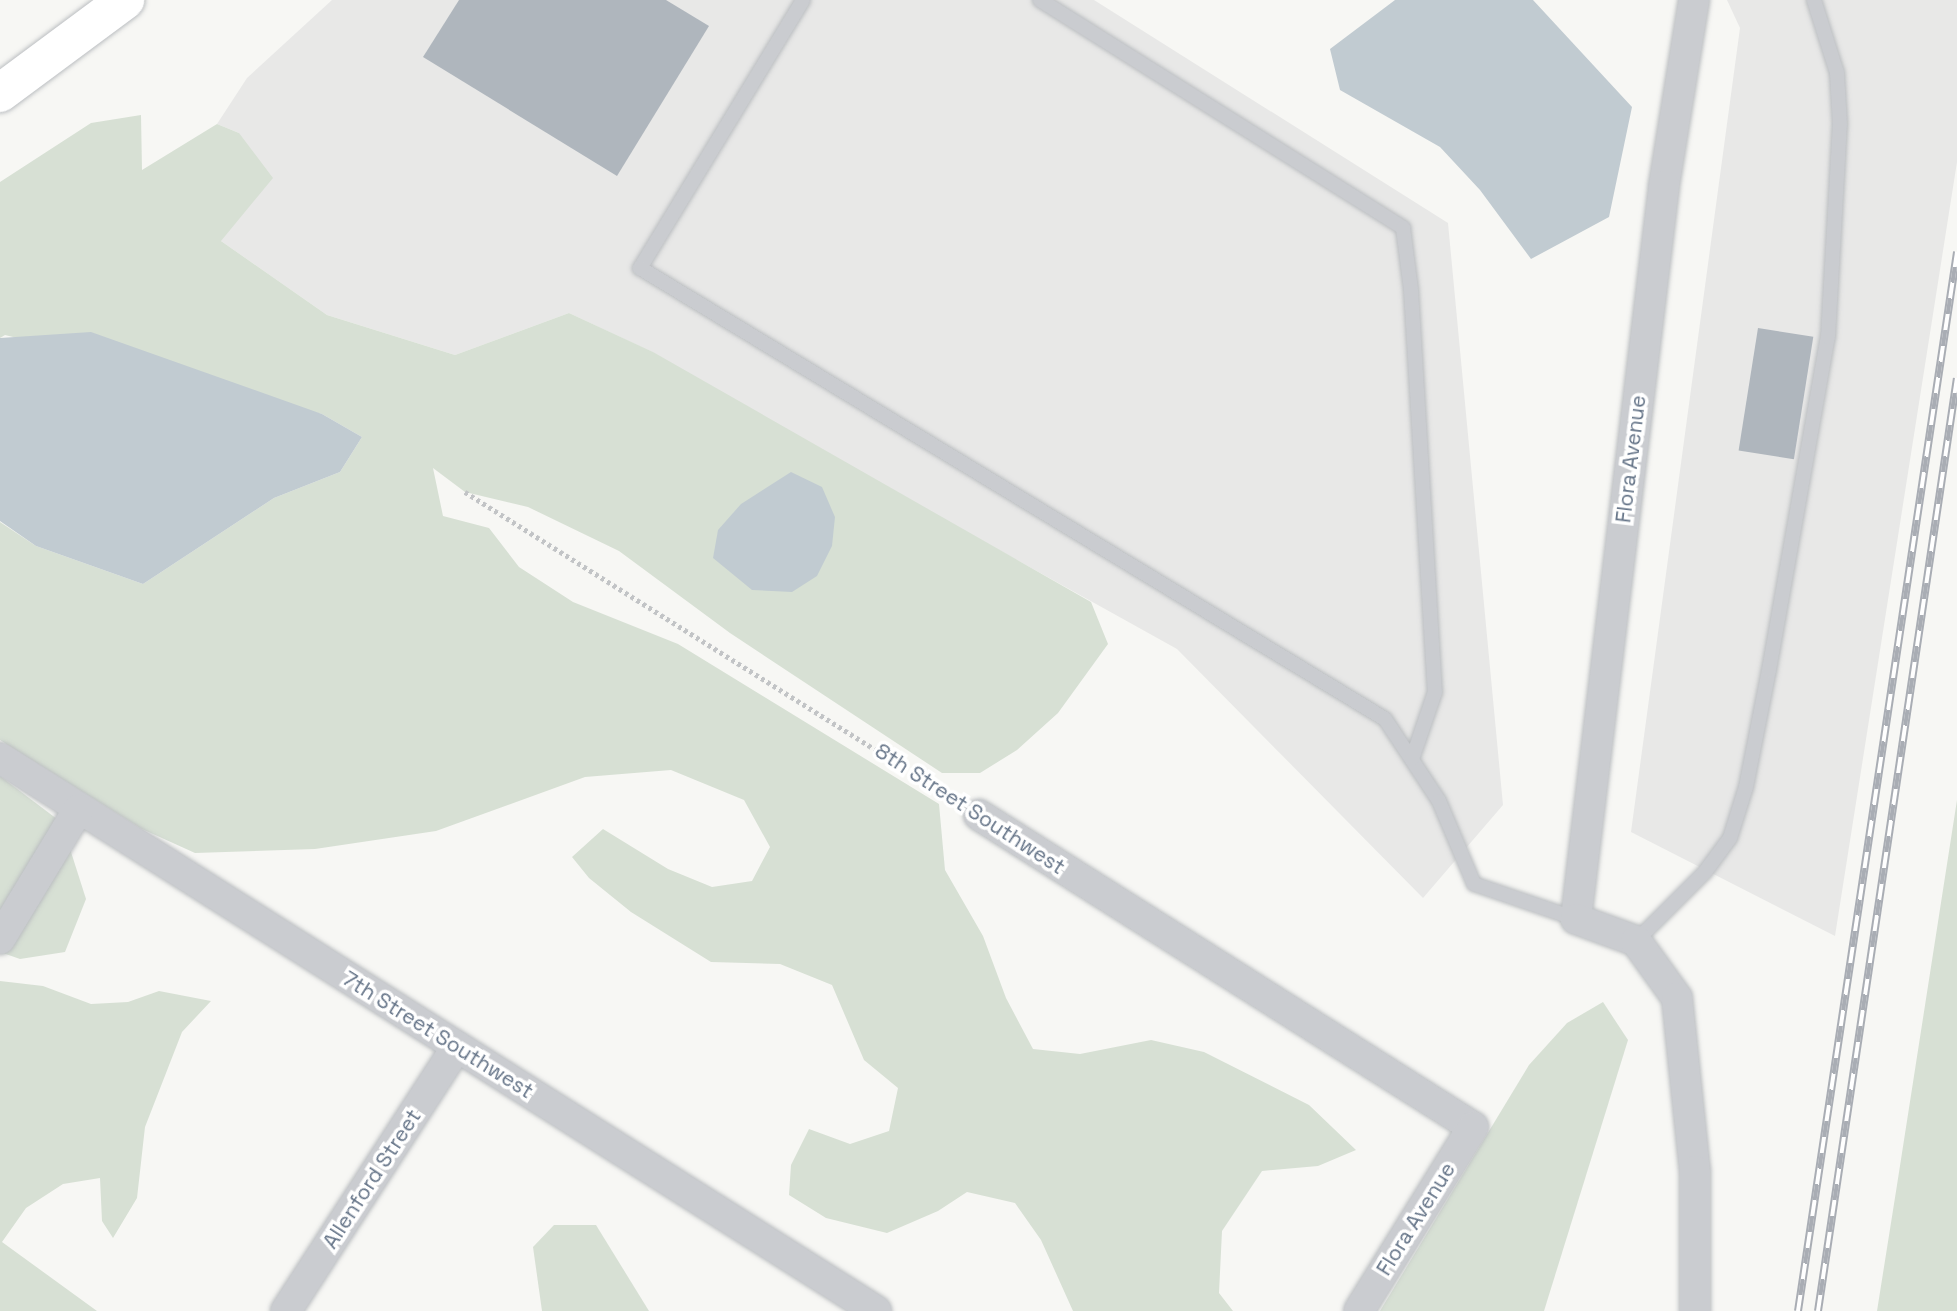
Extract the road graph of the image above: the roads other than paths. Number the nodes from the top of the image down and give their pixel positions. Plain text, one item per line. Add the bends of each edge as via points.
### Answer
1 (125, 0) edge
2 (803, 0) edge
3 (1041, 0) edge
4 (1693, 0) edge
5 (1814, 0) edge
6 (0, 93) edge
7 (0, 758) edge
8 (1412, 759) junction
9 (79, 810) junction
10 (979, 815) road end
11 (1576, 919) junction
12 (0, 939) edge
13 (1636, 941) junction
14 (457, 1046) junction
15 (1474, 1127) joint
16 (842, 1302) edge
17 (286, 1311) edge
18 (876, 1311) edge
19 (1359, 1311) edge
20 (1695, 1311) edge

1 - 6 highway
2 - 8 lane via 640,268 1385,719
3 - 8 lane via 1403,228 1411,290 1435,692
4 - 11 street, Flora Avenue via 1664,186
5 - 13 lane via 1836,73 1840,124 1828,337 1769,670 1746,788 1730,838 1705,872
7 - 9 street, 7th Street Southwest
8 - 11 lane via 1438,801 1474,884
9 - 12 street
9 - 14 street, 7th Street Southwest
10 - 15 street, 8th Street Southwest
11 - 13 street
13 - 20 street via 1677,998 1695,1171
14 - 16 street, 7th Street Southwest
14 - 17 street, Allenford Street
15 - 19 street, Flora Avenue
16 - 18 street, 7th Street Southwest

